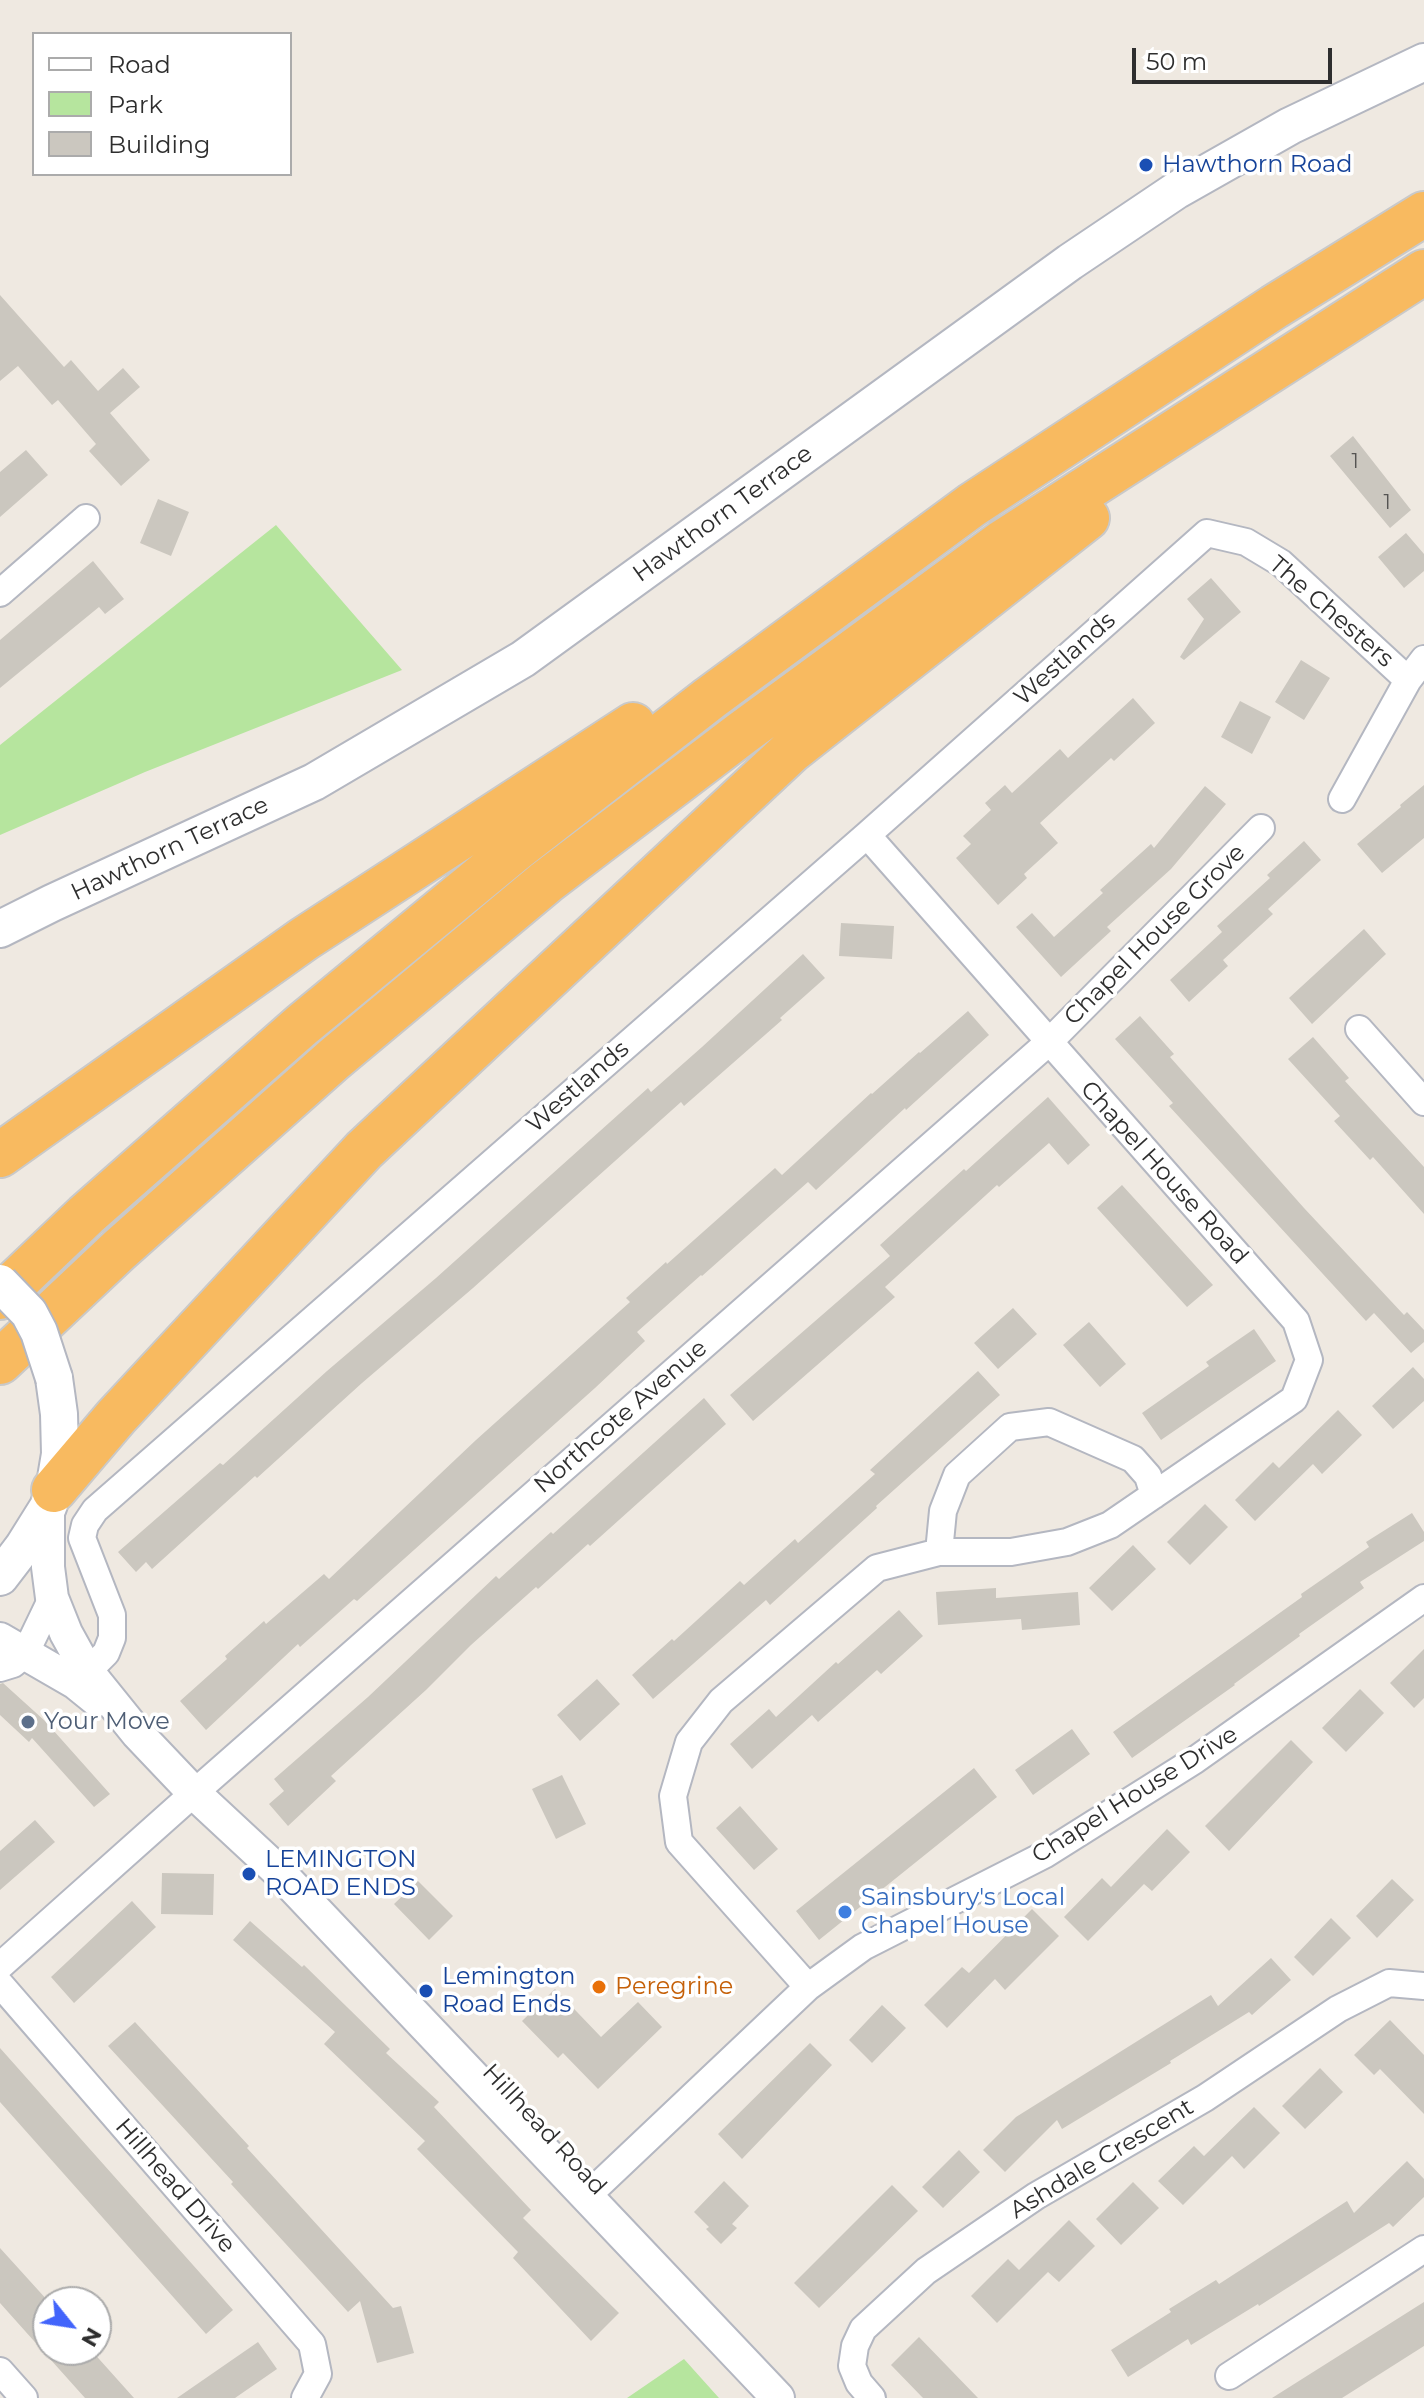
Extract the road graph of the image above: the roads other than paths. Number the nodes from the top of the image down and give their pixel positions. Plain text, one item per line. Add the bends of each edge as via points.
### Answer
1 (1424, 62) edge
2 (1424, 214) edge
3 (1424, 272) edge
4 (1303, 348) junction
5 (972, 505) junction
6 (86, 518) dead end
7 (1207, 533) joint
8 (0, 593) edge
9 (1416, 669) edge
10 (1342, 799) dead end
11 (1261, 828) dead end
12 (867, 835) junction
13 (0, 929) edge
14 (1359, 1029) dead end
15 (1049, 1042) junction
16 (1424, 1102) edge
17 (0, 1155) edge
18 (0, 1283) edge
19 (0, 1297) edge
20 (0, 1362) edge
21 (1154, 1495) junction
22 (51, 1498) junction
23 (939, 1552) junction
24 (0, 1577) edge
25 (52, 1598) junction
26 (1424, 1598) edge
27 (8, 1653) edge
28 (81, 1677) junction
29 (194, 1793) junction
30 (0, 1966) edge
31 (0, 1984) edge
32 (1424, 1986) edge
33 (808, 1987) junction
34 (591, 2192) junction
35 (1424, 2249) edge
36 (0, 2371) edge
37 (1229, 2376) dead end
38 (24, 2398) edge
39 (305, 2398) edge
40 (778, 2398) edge
41 (804, 2398) edge
42 (872, 2398) edge

1 - 13 main road, Hawthorn Terrace via 1290,126 1177,190 523,659 314,782
2 - 5 highway
3 - 4 highway
4 - 20 highway via 1003,542 546,882 334,1059
4 - 22 highway via 791,751 364,1150 116,1417
5 - 17 highway via 304,939
5 - 19 highway via 518,847 302,1025
6 - 8 street
7 - 9 street, The Chesters via 1246,542 1281,563
7 - 12 street, Westlands
9 - 10 street, The Chesters
11 - 15 street, Chapel House Grove
12 - 15 street, Chapel House Road
12 - 28 street, Westlands via 95,1510 82,1538 114,1626 106,1653
14 - 16 street
15 - 21 street, Chapel House Road via 1296,1321 1309,1360 1294,1399
15 - 29 street, Northcote Avenue
18 - 22 main road, bridge via 29,1313 54,1378 60,1454
21 - 23 street, Chapel House Road via 1110,1525 1067,1542 1011,1552
21 - 23 street via 1148,1476 1133,1459 1049,1422 1010,1427 957,1475 943,1511
22 - 24 main road
22 - 25 street, Hillhead Road
23 - 33 street, Chapel House Road via 877,1568 721,1701 689,1742 673,1796 679,1842
25 - 27 street
25 - 28 street, Hillhead Road
26 - 33 street, Chapel House Drive via 1157,1784 1044,1855 863,1947
27 - 28 street, Hillhead Road
28 - 29 street, Hillhead Road
29 - 30 street, Northcote Avenue
29 - 34 street, Hillhead Road via 279,1872
31 - 39 street, Hillhead Drive via 312,2344 318,2374
32 - 42 street, Ashdale Crescent via 1389,1983 1338,2009 1205,2098 1036,2196 926,2271 863,2329 855,2346 852,2366
33 - 34 street, Chapel House Drive
34 - 40 street, Hillhead Road
34 - 41 street, Hillhead Road
35 - 37 street
36 - 38 street

